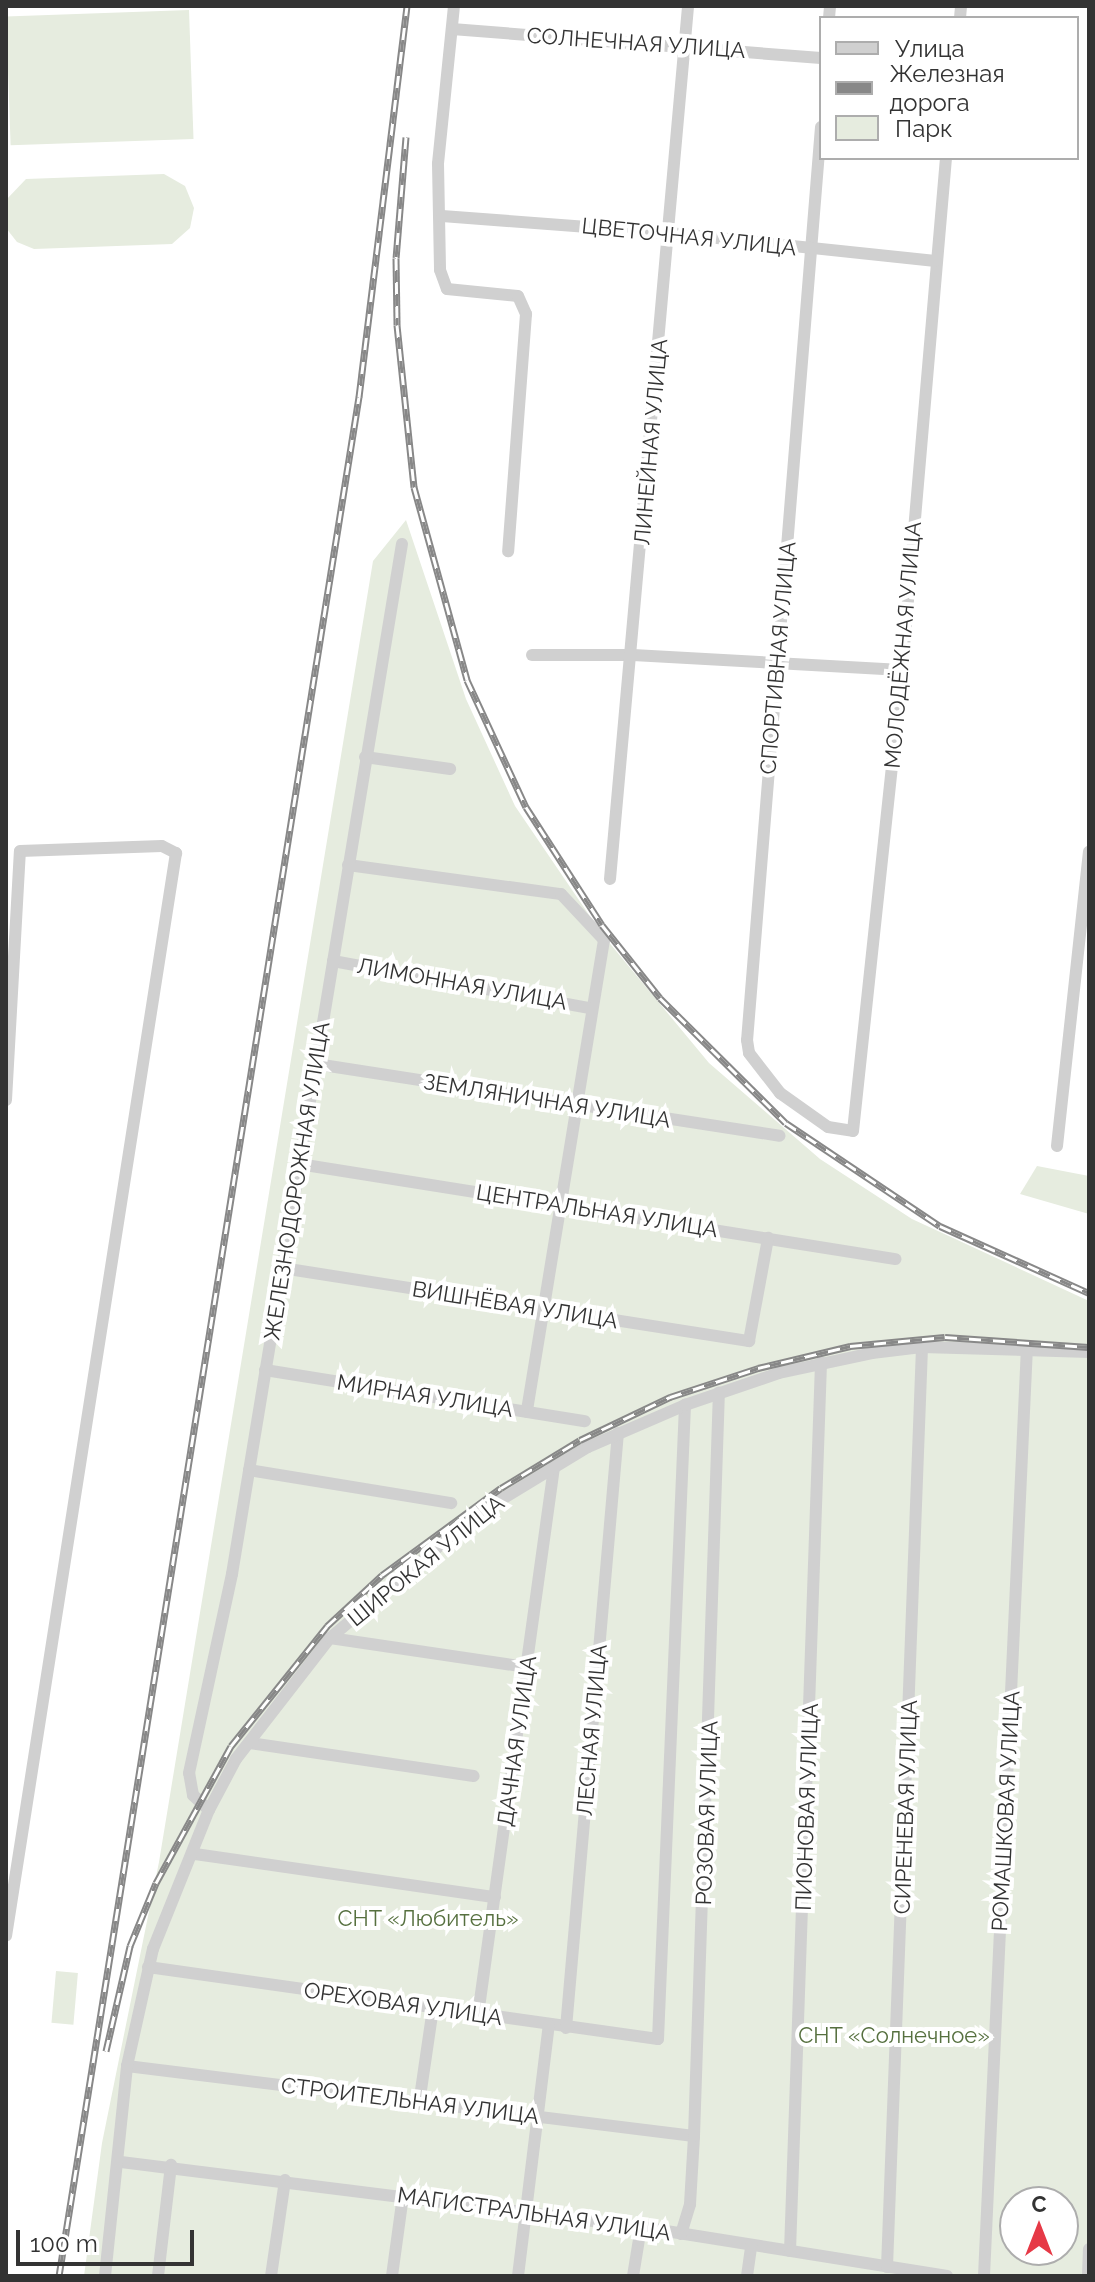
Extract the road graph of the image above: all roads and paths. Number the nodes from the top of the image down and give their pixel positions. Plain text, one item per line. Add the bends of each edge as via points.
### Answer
1 (454, 6) edge
2 (688, 6) edge
3 (452, 29) junction
4 (686, 45) junction
5 (819, 58) edge
6 (819, 154) edge
7 (946, 160) edge
8 (442, 216) junction
9 (670, 233) junction
10 (812, 249) junction
11 (936, 261) junction
12 (402, 544) dead end
13 (508, 551) dead end
14 (532, 655) dead end
15 (633, 655) junction
16 (778, 661) junction
17 (902, 670) junction
18 (365, 757) junction
19 (450, 769) dead end
20 (1089, 852) edge
21 (348, 865) junction
22 (610, 879) dead end
23 (333, 961) junction
24 (590, 1008) junction
25 (316, 1064) junction
26 (6, 1100) edge
27 (576, 1107) junction
28 (853, 1131) joint
29 (779, 1136) dead end
30 (1057, 1146) dead end
31 (299, 1164) junction
32 (562, 1205) junction
33 (768, 1238) junction
34 (895, 1259) dead end
35 (282, 1268) junction
36 (543, 1310) junction
37 (922, 1347) junction
38 (1027, 1347) junction
39 (1089, 1352) edge
40 (821, 1363) junction
41 (265, 1370) junction
42 (719, 1392) junction
43 (685, 1405) junction
44 (527, 1412) junction
45 (585, 1421) dead end
46 (618, 1433) junction
47 (554, 1467) junction
48 (249, 1470) junction
49 (451, 1503) dead end
50 (330, 1638) junction
51 (527, 1667) junction
52 (250, 1743) junction
53 (474, 1776) dead end
54 (209, 1810) junction
55 (195, 1854) junction
56 (495, 1897) junction
57 (6, 1936) edge
58 (148, 1967) junction
59 (433, 2008) junction
60 (478, 2015) junction
61 (549, 2025) junction
62 (566, 2028) junction
63 (127, 2066) junction
64 (419, 2104) junction
65 (540, 2117) junction
66 (694, 2136) junction
67 (121, 2162) junction
68 (171, 2165) junction
69 (285, 2180) junction
70 (403, 2196) junction
71 (527, 2214) junction
72 (641, 2227) junction
73 (681, 2234) junction
74 (751, 2246) junction
75 (1089, 2249) edge
76 (790, 2251) junction
77 (887, 2267) junction
78 (870, 2271) edge
79 (105, 2276) edge
80 (158, 2276) edge
81 (271, 2276) edge
82 (392, 2276) edge
83 (518, 2276) edge
84 (633, 2276) edge
85 (747, 2276) edge
86 (947, 2276) edge
87 (984, 2276) edge
88 (1088, 2276) edge

1 - 3 street
2 - 4 street, ЛИНЕЙНАЯ УЛИЦА
3 - 4 street, СОЛНЕЧНАЯ УЛИЦА
3 - 8 street via 438,164
4 - 5 street, СОЛНЕЧНАЯ УЛИЦА
4 - 9 street, ЛИНЕЙНАЯ УЛИЦА
6 - 10 street, СПОРТИВНАЯ УЛИЦА
7 - 11 street, МОЛОДЁЖНАЯ УЛИЦА
8 - 9 street, ЦВЕТОЧНАЯ УЛИЦА
8 - 13 street via 440,270 447,289 518,296 526,314
9 - 10 street, ЦВЕТОЧНАЯ УЛИЦА
9 - 15 street, ЛИНЕЙНАЯ УЛИЦА
10 - 11 street, ЦВЕТОЧНАЯ УЛИЦА
10 - 16 street, СПОРТИВНАЯ УЛИЦА
11 - 17 street, МОЛОДЁЖНАЯ УЛИЦА
12 - 18 street, ЖЕЛЕЗНОДОРОЖНАЯ УЛИЦА
14 - 15 street
15 - 16 street
15 - 22 street, ЛИНЕЙНАЯ УЛИЦА
16 - 17 street
16 - 28 street, СПОРТИВНАЯ УЛИЦА via 749,989 749,1053 780,1093 808,1115 828,1127
17 - 28 street, МОЛОДЁЖНАЯ УЛИЦА
18 - 19 street
18 - 21 street, ЖЕЛЕЗНОДОРОЖНАЯ УЛИЦА
20 - 30 street
21 - 23 street, ЖЕЛЕЗНОДОРОЖНАЯ УЛИЦА
21 - 24 street, ЛИМОННАЯ УЛИЦА via 561,894 604,940
23 - 24 street, ЛИМОННАЯ УЛИЦА
23 - 25 street, ЖЕЛЕЗНОДОРОЖНАЯ УЛИЦА
24 - 27 street, ЛИМОННАЯ УЛИЦА
25 - 27 street, ЗЕМЛЯНИЧНАЯ УЛИЦА
25 - 31 street, ЖЕЛЕЗНОДОРОЖНАЯ УЛИЦА
26 - 57 street via 20,851 162,846 176,853
27 - 29 street, ЗЕМЛЯНИЧНАЯ УЛИЦА
27 - 32 street, ЛИМОННАЯ УЛИЦА
31 - 32 street, ЦЕНТРАЛЬНАЯ УЛИЦА
31 - 35 street, ЖЕЛЕЗНОДОРОЖНАЯ УЛИЦА
32 - 33 street, ЦЕНТРАЛЬНАЯ УЛИЦА
32 - 36 street, ЛИМОННАЯ УЛИЦА
33 - 34 street, ЦЕНТРАЛЬНАЯ УЛИЦА
33 - 36 street, ВИШНЁВАЯ УЛИЦА via 749,1341
35 - 36 street, ВИШНЁВАЯ УЛИЦА
35 - 41 street, ЖЕЛЕЗНОДОРОЖНАЯ УЛИЦА
36 - 44 street, ЛИМОННАЯ УЛИЦА
37 - 38 street, ШИРОКАЯ УЛИЦА
37 - 40 street, ШИРОКАЯ УЛИЦА
37 - 77 street, СИРЕНЕВАЯ УЛИЦА
38 - 39 street, ШИРОКАЯ УЛИЦА
38 - 87 street, РОМАШКОВАЯ УЛИЦА
40 - 42 street, ШИРОКАЯ УЛИЦА
40 - 76 street, ПИОНОВАЯ УЛИЦА
41 - 44 street, МИРНАЯ УЛИЦА
41 - 48 street, ЖЕЛЕЗНОДОРОЖНАЯ УЛИЦА
42 - 43 street, ШИРОКАЯ УЛИЦА
42 - 66 street, РОЗОВАЯ УЛИЦА
43 - 46 street, ШИРОКАЯ УЛИЦА
43 - 62 street, ОРЕХОВАЯ УЛИЦА via 658,2039
44 - 45 street, МИРНАЯ УЛИЦА
46 - 47 street, ШИРОКАЯ УЛИЦА
46 - 62 street, ЛЕСНАЯ УЛИЦА
47 - 50 street, ШИРОКАЯ УЛИЦА via 476,1515
47 - 51 street, ДАЧНАЯ УЛИЦА
48 - 49 street
48 - 54 street, ЖЕЛЕЗНОДОРОЖНАЯ УЛИЦА via 189,1773 193,1795
50 - 51 street
50 - 52 street, ШИРОКАЯ УЛИЦА
51 - 56 street, ДАЧНАЯ УЛИЦА
52 - 53 street
52 - 54 street, ШИРОКАЯ УЛИЦА
54 - 55 street, ШИРОКАЯ УЛИЦА
55 - 56 street
55 - 58 street, ШИРОКАЯ УЛИЦА
56 - 60 street, ДАЧНАЯ УЛИЦА
58 - 59 street, ОРЕХОВАЯ УЛИЦА
58 - 63 street, ШИРОКАЯ УЛИЦА
59 - 60 street, ОРЕХОВАЯ УЛИЦА
59 - 64 street
60 - 61 street, ОРЕХОВАЯ УЛИЦА
61 - 62 street, ОРЕХОВАЯ УЛИЦА
61 - 65 street
63 - 64 street, СТРОИТЕЛЬНАЯ УЛИЦА
63 - 67 street, ШИРОКАЯ УЛИЦА via 117,2136
64 - 65 street, СТРОИТЕЛЬНАЯ УЛИЦА
65 - 66 street, СТРОИТЕЛЬНАЯ УЛИЦА
65 - 71 street
66 - 73 street, РОЗОВАЯ УЛИЦА via 690,2204
67 - 68 street, МАГИСТРАЛЬНАЯ УЛИЦА
67 - 79 street, ШИРОКАЯ УЛИЦА
68 - 69 street, МАГИСТРАЛЬНАЯ УЛИЦА
68 - 80 street
69 - 70 street, МАГИСТРАЛЬНАЯ УЛИЦА
69 - 81 street
70 - 71 street, МАГИСТРАЛЬНАЯ УЛИЦА
70 - 82 street
71 - 72 street, МАГИСТРАЛЬНАЯ УЛИЦА
71 - 83 street
72 - 73 street, МАГИСТРАЛЬНАЯ УЛИЦА
72 - 84 street
73 - 74 street, МАГИСТРАЛЬНАЯ УЛИЦА
74 - 76 street, МАГИСТРАЛЬНАЯ УЛИЦА
74 - 85 street
75 - 88 street
76 - 78 street, МАГИСТРАЛЬНАЯ УЛИЦА
77 - 78 street, МАГИСТРАЛЬНАЯ УЛИЦА
77 - 86 street, МАГИСТРАЛЬНАЯ УЛИЦА

